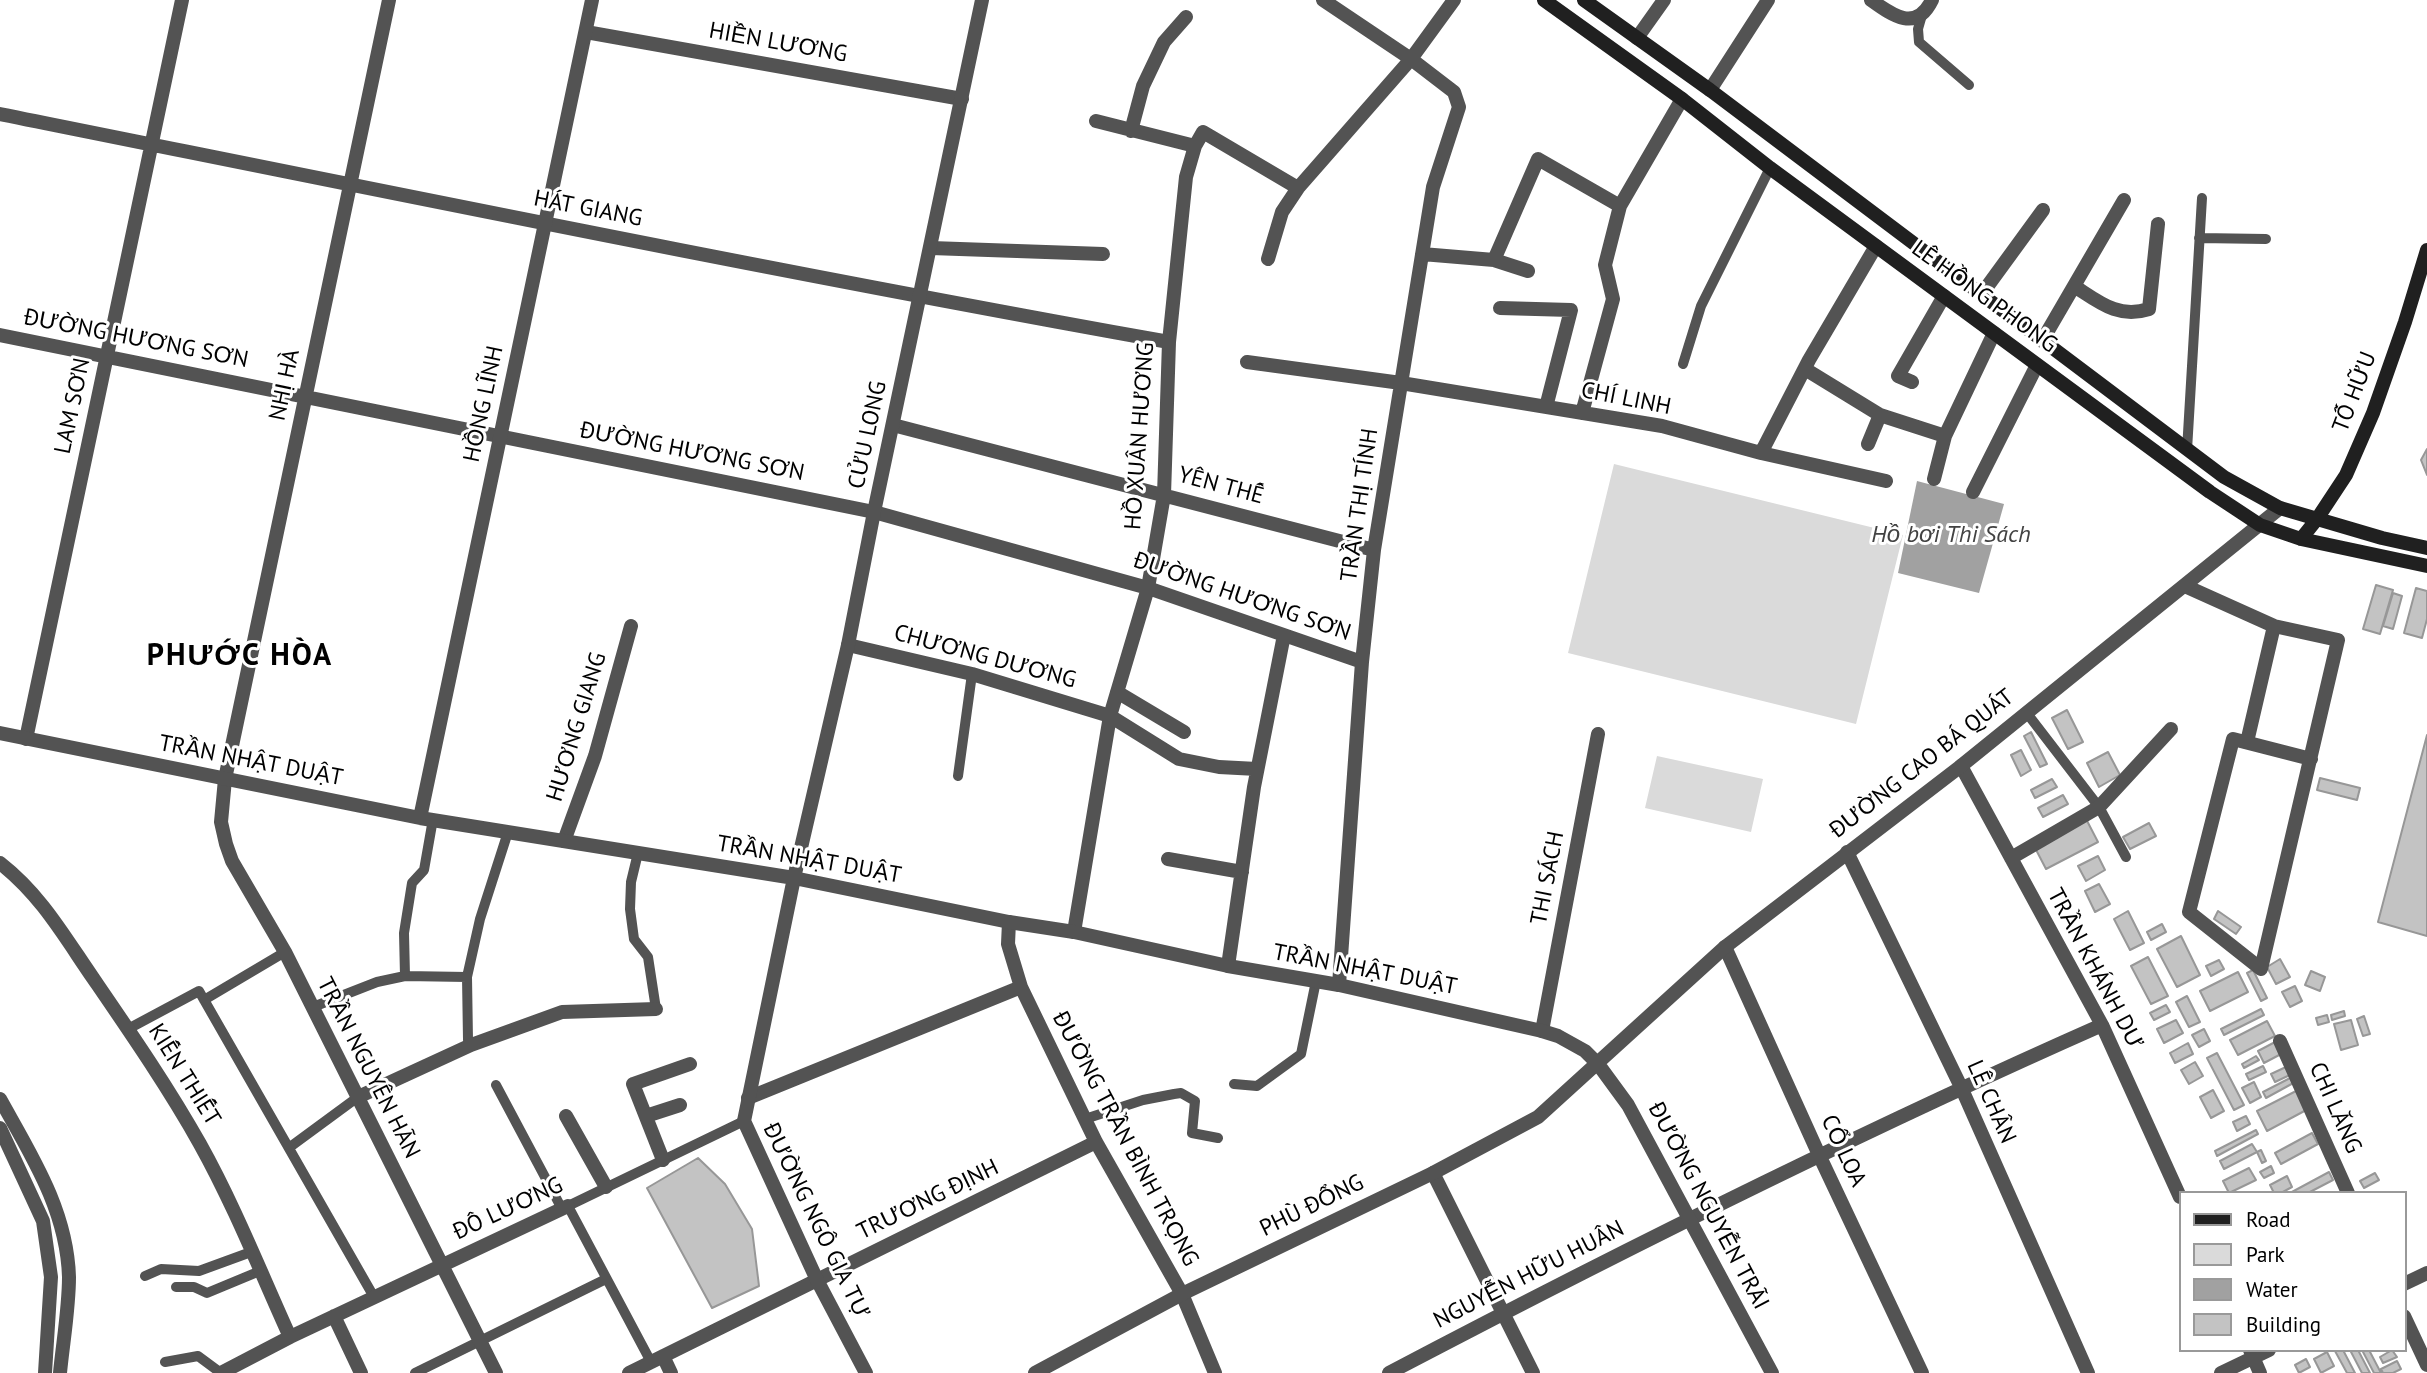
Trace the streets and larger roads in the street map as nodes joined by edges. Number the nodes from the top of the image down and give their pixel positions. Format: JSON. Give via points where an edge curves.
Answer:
{"nodes":[{"id":1,"x":182,"y":0,"type":"edge"},
{"id":2,"x":389,"y":0,"type":"edge"},
{"id":3,"x":592,"y":0,"type":"edge"},
{"id":4,"x":982,"y":0,"type":"edge"},
{"id":5,"x":1323,"y":0,"type":"edge"},
{"id":6,"x":1454,"y":0,"type":"edge"},
{"id":7,"x":1544,"y":0,"type":"edge"},
{"id":8,"x":1584,"y":0,"type":"edge"},
{"id":9,"x":1664,"y":0,"type":"edge"},
{"id":10,"x":1768,"y":0,"type":"edge"},
{"id":11,"x":1871,"y":0,"type":"edge"},
{"id":12,"x":1932,"y":0,"type":"edge"},
{"id":13,"x":1186,"y":17,"type":"dead end"},
{"id":14,"x":586,"y":32,"type":"junction"},
{"id":15,"x":1637,"y":38,"type":"junction"},
{"id":16,"x":1411,"y":60,"type":"junction"},
{"id":17,"x":1710,"y":90,"type":"junction"},
{"id":18,"x":962,"y":99,"type":"junction"},
{"id":19,"x":1682,"y":99,"type":"junction"},
{"id":20,"x":0,"y":114,"type":"edge"},
{"id":21,"x":1096,"y":121,"type":"dead end"},
{"id":22,"x":1132,"y":131,"type":"junction"},
{"id":23,"x":152,"y":144,"type":"junction"},
{"id":24,"x":1195,"y":146,"type":"junction"},
{"id":25,"x":350,"y":185,"type":"junction"},
{"id":26,"x":1298,"y":188,"type":"junction"},
{"id":27,"x":2124,"y":200,"type":"dead end"},
{"id":28,"x":1620,"y":206,"type":"junction"},
{"id":29,"x":2043,"y":210,"type":"dead end"},
{"id":30,"x":545,"y":224,"type":"junction"},
{"id":31,"x":2158,"y":224,"type":"dead end"},
{"id":32,"x":1876,"y":246,"type":"junction"},
{"id":33,"x":931,"y":248,"type":"junction"},
{"id":34,"x":2427,"y":250,"type":"edge"},
{"id":35,"x":1103,"y":254,"type":"dead end"},
{"id":36,"x":1422,"y":254,"type":"junction"},
{"id":37,"x":1268,"y":259,"type":"dead end"},
{"id":38,"x":1494,"y":260,"type":"junction"},
{"id":39,"x":1528,"y":271,"type":"dead end"},
{"id":40,"x":2074,"y":286,"type":"junction"},
{"id":41,"x":1981,"y":295,"type":"junction"},
{"id":42,"x":1944,"y":296,"type":"junction"},
{"id":43,"x":920,"y":298,"type":"junction"},
{"id":44,"x":1500,"y":308,"type":"dead end"},
{"id":45,"x":1994,"y":333,"type":"junction"},
{"id":46,"x":0,"y":335,"type":"edge"},
{"id":47,"x":2042,"y":341,"type":"junction"},
{"id":48,"x":1169,"y":342,"type":"junction"},
{"id":49,"x":107,"y":356,"type":"junction"},
{"id":50,"x":1247,"y":362,"type":"dead end"},
{"id":51,"x":2037,"y":365,"type":"junction"},
{"id":52,"x":1805,"y":369,"type":"junction"},
{"id":53,"x":1912,"y":382,"type":"dead end"},
{"id":54,"x":1401,"y":383,"type":"junction"},
{"id":55,"x":306,"y":397,"type":"junction"},
{"id":56,"x":1546,"y":407,"type":"junction"},
{"id":57,"x":1582,"y":413,"type":"junction"},
{"id":58,"x":1880,"y":415,"type":"junction"},
{"id":59,"x":893,"y":425,"type":"junction"},
{"id":60,"x":500,"y":436,"type":"junction"},
{"id":61,"x":1945,"y":436,"type":"junction"},
{"id":62,"x":1868,"y":444,"type":"dead end"},
{"id":63,"x":1761,"y":453,"type":"junction"},
{"id":64,"x":1934,"y":479,"type":"dead end"},
{"id":65,"x":1886,"y":481,"type":"dead end"},
{"id":66,"x":1973,"y":492,"type":"dead end"},
{"id":67,"x":1164,"y":495,"type":"junction"},
{"id":68,"x":2280,"y":508,"type":"junction"},
{"id":69,"x":874,"y":512,"type":"junction"},
{"id":70,"x":2317,"y":519,"type":"junction"},
{"id":71,"x":2260,"y":525,"type":"junction"},
{"id":72,"x":2301,"y":539,"type":"junction"},
{"id":73,"x":2427,"y":548,"type":"edge"},
{"id":74,"x":1374,"y":550,"type":"junction"},
{"id":75,"x":2427,"y":566,"type":"edge"},
{"id":76,"x":2185,"y":586,"type":"junction"},
{"id":77,"x":1148,"y":587,"type":"junction"},
{"id":78,"x":631,"y":626,"type":"dead end"},
{"id":79,"x":2274,"y":626,"type":"junction"},
{"id":80,"x":1284,"y":635,"type":"junction"},
{"id":81,"x":848,"y":645,"type":"junction"},
{"id":82,"x":1362,"y":662,"type":"junction"},
{"id":83,"x":1116,"y":692,"type":"junction"},
{"id":84,"x":1110,"y":716,"type":"junction"},
{"id":85,"x":2171,"y":729,"type":"dead end"},
{"id":86,"x":1184,"y":732,"type":"dead end"},
{"id":87,"x":0,"y":733,"type":"edge"},
{"id":88,"x":1598,"y":733,"type":"dead end"},
{"id":89,"x":26,"y":739,"type":"junction"},
{"id":90,"x":2248,"y":742,"type":"junction"},
{"id":91,"x":2311,"y":759,"type":"junction"},
{"id":92,"x":1961,"y":766,"type":"junction"},
{"id":93,"x":1257,"y":769,"type":"junction"},
{"id":94,"x":225,"y":779,"type":"junction"},
{"id":95,"x":427,"y":819,"type":"junction"},
{"id":96,"x":564,"y":841,"type":"junction"},
{"id":97,"x":1847,"y":852,"type":"junction"},
{"id":98,"x":2011,"y":858,"type":"junction"},
{"id":99,"x":1168,"y":859,"type":"dead end"},
{"id":100,"x":0,"y":863,"type":"edge"},
{"id":101,"x":1242,"y":872,"type":"junction"},
{"id":102,"x":794,"y":878,"type":"junction"},
{"id":103,"x":1009,"y":922,"type":"junction"},
{"id":104,"x":1074,"y":932,"type":"junction"},
{"id":105,"x":1725,"y":947,"type":"junction"},
{"id":106,"x":1228,"y":966,"type":"junction"},
{"id":107,"x":1339,"y":985,"type":"junction"},
{"id":108,"x":1021,"y":987,"type":"junction"},
{"id":109,"x":656,"y":1009,"type":"road end"},
{"id":110,"x":2102,"y":1025,"type":"junction"},
{"id":111,"x":1542,"y":1031,"type":"junction"},
{"id":112,"x":2280,"y":1041,"type":"dead end"},
{"id":113,"x":690,"y":1064,"type":"dead end"},
{"id":114,"x":1598,"y":1064,"type":"junction"},
{"id":115,"x":1961,"y":1087,"type":"junction"},
{"id":116,"x":358,"y":1097,"type":"junction"},
{"id":117,"x":748,"y":1098,"type":"junction"},
{"id":118,"x":0,"y":1099,"type":"edge"},
{"id":119,"x":680,"y":1105,"type":"dead end"},
{"id":120,"x":566,"y":1116,"type":"dead end"},
{"id":121,"x":646,"y":1116,"type":"junction"},
{"id":122,"x":2,"y":1134,"type":"edge"},
{"id":123,"x":1096,"y":1142,"type":"junction"},
{"id":124,"x":1820,"y":1157,"type":"junction"},
{"id":125,"x":663,"y":1160,"type":"road end"},
{"id":126,"x":1433,"y":1173,"type":"junction"},
{"id":127,"x":606,"y":1187,"type":"road end"},
{"id":128,"x":2347,"y":1191,"type":"edge"},
{"id":129,"x":2178,"y":1193,"type":"edge"},
{"id":130,"x":565,"y":1207,"type":"road end"},
{"id":131,"x":1690,"y":1218,"type":"junction"},
{"id":132,"x":442,"y":1265,"type":"junction"},
{"id":133,"x":2427,"y":1273,"type":"edge"},
{"id":134,"x":817,"y":1280,"type":"junction"},
{"id":135,"x":2406,"y":1283,"type":"edge"},
{"id":136,"x":1182,"y":1294,"type":"junction"},
{"id":137,"x":1503,"y":1313,"type":"junction"},
{"id":138,"x":334,"y":1316,"type":"junction"},
{"id":139,"x":2406,"y":1320,"type":"edge"},
{"id":140,"x":290,"y":1337,"type":"junction"},
{"id":141,"x":2251,"y":1354,"type":"edge"},
{"id":142,"x":657,"y":1359,"type":"junction"},
{"id":143,"x":2427,"y":1365,"type":"edge"},
{"id":144,"x":45,"y":1373,"type":"edge"},
{"id":145,"x":60,"y":1373,"type":"edge"},
{"id":146,"x":221,"y":1373,"type":"edge"},
{"id":147,"x":361,"y":1373,"type":"edge"},
{"id":148,"x":496,"y":1373,"type":"edge"},
{"id":149,"x":629,"y":1373,"type":"edge"},
{"id":150,"x":671,"y":1373,"type":"edge"},
{"id":151,"x":866,"y":1373,"type":"edge"},
{"id":152,"x":1035,"y":1373,"type":"edge"},
{"id":153,"x":1215,"y":1373,"type":"edge"},
{"id":154,"x":1389,"y":1373,"type":"edge"},
{"id":155,"x":1533,"y":1373,"type":"edge"},
{"id":156,"x":1772,"y":1373,"type":"edge"},
{"id":157,"x":1922,"y":1373,"type":"edge"},
{"id":158,"x":2088,"y":1373,"type":"edge"},
{"id":159,"x":2221,"y":1373,"type":"edge"},
{"id":160,"x":2260,"y":1373,"type":"edge"}],
"edges":[{"from":1,"to":23,"type":"street","name":"LAM SƠN"},
{"from":2,"to":25,"type":"street","name":"NHỊ HÀ"},
{"from":3,"to":14,"type":"street","name":"HỒNG LĨNH"},
{"from":4,"to":18,"type":"street","name":"CỬU LONG"},
{"from":5,"to":16,"type":"street","name":"TRẦN THỊ TÍNH"},
{"from":6,"to":16,"type":"street"},
{"from":7,"to":19,"type":"main road","name":"LÊ HỒNG PHONG"},
{"from":8,"to":15,"type":"main road","name":"LÊ HỒNG PHONG"},
{"from":9,"to":15,"type":"street"},
{"from":10,"to":17,"type":"street"},
{"from":11,"to":12,"type":"street","via":[[1906,19],[1922,15]]},
{"from":13,"to":22,"type":"street","via":[[1164,42],[1148,75]]},
{"from":14,"to":18,"type":"street","name":"HIỀN LƯƠNG"},
{"from":14,"to":30,"type":"street","name":"HỒNG LĨNH"},
{"from":15,"to":17,"type":"main road","name":"LÊ HỒNG PHONG"},
{"from":16,"to":26,"type":"street"},
{"from":16,"to":36,"type":"street","name":"TRẦN THỊ TÍNH","via":[[1454,92],[1459,107],[1437,170]]},
{"from":17,"to":41,"type":"main road","name":"LÊ HỒNG PHONG"},
{"from":18,"to":33,"type":"street","name":"CỬU LONG"},
{"from":19,"to":28,"type":"street"},
{"from":19,"to":32,"type":"main road","name":"LÊ HỒNG PHONG"},
{"from":20,"to":23,"type":"street","name":"HÁT GIANG"},
{"from":21,"to":22,"type":"street"},
{"from":22,"to":24,"type":"street"},
{"from":23,"to":25,"type":"street","name":"HÁT GIANG"},
{"from":23,"to":49,"type":"street","name":"LAM SƠN"},
{"from":24,"to":26,"type":"street","via":[[1203,132]]},
{"from":24,"to":48,"type":"street","name":"HỒ XUÂN HƯƠNG","via":[[1186,177]]},
{"from":25,"to":30,"type":"street","name":"HÁT GIANG"},
{"from":25,"to":55,"type":"street","name":"NHỊ HÀ"},
{"from":26,"to":37,"type":"street","via":[[1282,212]]},
{"from":27,"to":40,"type":"street"},
{"from":28,"to":38,"type":"street","via":[[1538,159]]},
{"from":28,"to":57,"type":"street","via":[[1605,265],[1613,299]]},
{"from":29,"to":41,"type":"street"},
{"from":30,"to":43,"type":"street","name":"HÁT GIANG"},
{"from":30,"to":60,"type":"street","name":"HỒNG LĨNH"},
{"from":31,"to":40,"type":"street","via":[[2149,309],[2137,313],[2113,310]]},
{"from":32,"to":42,"type":"main road","name":"LÊ HỒNG PHONG"},
{"from":32,"to":52,"type":"street"},
{"from":33,"to":35,"type":"street"},
{"from":33,"to":43,"type":"street","name":"CỬU LONG"},
{"from":34,"to":70,"type":"main road","name":"TỐ HỮU","via":[[2373,412],[2346,475]]},
{"from":36,"to":38,"type":"street"},
{"from":36,"to":54,"type":"street","name":"TRẦN THỊ TÍNH"},
{"from":38,"to":39,"type":"street"},
{"from":40,"to":47,"type":"street"},
{"from":41,"to":47,"type":"main road","name":"LÊ HỒNG PHONG"},
{"from":42,"to":45,"type":"main road","name":"LÊ HỒNG PHONG"},
{"from":42,"to":53,"type":"street","via":[[1898,376]]},
{"from":43,"to":48,"type":"street","name":"HÁT GIANG"},
{"from":43,"to":59,"type":"street","name":"CỬU LONG"},
{"from":44,"to":56,"type":"street","via":[[1571,310]]},
{"from":45,"to":51,"type":"main road","name":"LÊ HỒNG PHONG"},
{"from":45,"to":61,"type":"street"},
{"from":46,"to":49,"type":"street","name":"ĐƯỜNG HƯƠNG SƠN"},
{"from":47,"to":68,"type":"main road","name":"LÊ HỒNG PHONG","via":[[2224,477]]},
{"from":48,"to":67,"type":"street","name":"HỒ XUÂN HƯƠNG"},
{"from":49,"to":55,"type":"street","name":"ĐƯỜNG HƯƠNG SƠN"},
{"from":49,"to":89,"type":"street","name":"LAM SƠN"},
{"from":50,"to":54,"type":"street","name":"CHÍ LINH"},
{"from":51,"to":66,"type":"street"},
{"from":51,"to":71,"type":"main road","name":"LÊ HỒNG PHONG"},
{"from":52,"to":58,"type":"street"},
{"from":52,"to":63,"type":"street"},
{"from":54,"to":56,"type":"street","name":"CHÍ LINH"},
{"from":54,"to":74,"type":"street","name":"TRẦN THỊ TÍNH"},
{"from":55,"to":60,"type":"street","name":"ĐƯỜNG HƯƠNG SƠN"},
{"from":55,"to":94,"type":"street","name":"NHỊ HÀ"},
{"from":56,"to":57,"type":"street","name":"CHÍ LINH"},
{"from":57,"to":63,"type":"street","name":"CHÍ LINH","via":[[1662,426]]},
{"from":58,"to":61,"type":"street"},
{"from":58,"to":62,"type":"street"},
{"from":59,"to":67,"type":"street","name":"YÊN THẾ"},
{"from":59,"to":69,"type":"street","name":"CỬU LONG"},
{"from":60,"to":69,"type":"street","name":"ĐƯỜNG HƯƠNG SƠN"},
{"from":60,"to":95,"type":"street","name":"HỒNG LĨNH"},
{"from":61,"to":64,"type":"street"},
{"from":63,"to":65,"type":"street","name":"CHÍ LINH"},
{"from":67,"to":74,"type":"street","name":"YÊN THẾ"},
{"from":67,"to":77,"type":"street","name":"HỒ XUÂN HƯƠNG"},
{"from":68,"to":70,"type":"main road","name":"LÊ HỒNG PHONG"},
{"from":68,"to":71,"type":"street","name":"ĐƯỜNG CAO BÁ QUÁT"},
{"from":69,"to":77,"type":"street","name":"ĐƯỜNG HƯƠNG SƠN"},
{"from":69,"to":81,"type":"street","name":"CỬU LONG"},
{"from":70,"to":72,"type":"main road","name":"TỐ HỮU"},
{"from":70,"to":73,"type":"main road","name":"LÊ HỒNG PHONG"},
{"from":71,"to":72,"type":"main road","name":"LÊ HỒNG PHONG"},
{"from":71,"to":76,"type":"street","name":"ĐƯỜNG CAO BÁ QUÁT"},
{"from":72,"to":75,"type":"main road","name":"LÊ HỒNG PHONG"},
{"from":74,"to":82,"type":"street","name":"TRẦN THỊ TÍNH"},
{"from":76,"to":79,"type":"street"},
{"from":76,"to":92,"type":"street","name":"ĐƯỜNG CAO BÁ QUÁT"},
{"from":77,"to":80,"type":"street","name":"ĐƯỜNG HƯƠNG SƠN"},
{"from":77,"to":83,"type":"street","name":"HỒ XUÂN HƯƠNG"},
{"from":78,"to":96,"type":"street","name":"HƯƠNG GIANG","via":[[595,756]]},
{"from":79,"to":90,"type":"street"},
{"from":79,"to":91,"type":"street","via":[[2338,640]]},
{"from":80,"to":82,"type":"street","name":"ĐƯỜNG HƯƠNG SƠN"},
{"from":80,"to":93,"type":"street"},
{"from":81,"to":84,"type":"street","name":"CHƯƠNG DƯƠNG","via":[[972,674]]},
{"from":81,"to":102,"type":"street","name":"CỬU LONG"},
{"from":82,"to":107,"type":"street","name":"TRẦN THỊ TÍNH"},
{"from":83,"to":84,"type":"street","name":"HỒ XUÂN HƯƠNG"},
{"from":83,"to":86,"type":"street"},
{"from":84,"to":93,"type":"street","name":"CHƯƠNG DƯƠNG","via":[[1179,759]]},
{"from":84,"to":104,"type":"street","name":"HỒ XUÂN HƯƠNG"},
{"from":85,"to":98,"type":"street","via":[[2099,807]]},
{"from":87,"to":89,"type":"street","name":"TRẦN NHẬT DUẬT"},
{"from":88,"to":111,"type":"street","name":"THI SÁCH"},
{"from":89,"to":94,"type":"street","name":"TRẦN NHẬT DUẬT"},
{"from":90,"to":91,"type":"street"},
{"from":90,"to":91,"type":"street","via":[[2233,739],[2189,912],[2260,969]]},
{"from":92,"to":97,"type":"street","name":"ĐƯỜNG CAO BÁ QUÁT"},
{"from":92,"to":98,"type":"street","name":"TRẦN KHÁNH DƯ"},
{"from":93,"to":101,"type":"street"},
{"from":94,"to":95,"type":"street","name":"TRẦN NHẬT DUẬT"},
{"from":94,"to":116,"type":"street","name":"TRẦN NGUYÊN HÃN","via":[[221,822],[232,861],[285,952]]},
{"from":95,"to":96,"type":"street","name":"TRẦN NHẬT DUẬT"},
{"from":96,"to":102,"type":"street","name":"TRẦN NHẬT DUẬT"},
{"from":97,"to":105,"type":"street","name":"ĐƯỜNG CAO BÁ QUÁT"},
{"from":97,"to":115,"type":"street","name":"LÊ CHÂN"},
{"from":98,"to":110,"type":"street","name":"TRẦN KHÁNH DƯ"},
{"from":99,"to":101,"type":"street"},
{"from":100,"to":140,"type":"street","name":"KIẾN THIẾT","via":[[41,902],[201,1146]]},
{"from":101,"to":106,"type":"street"},
{"from":102,"to":103,"type":"street","name":"TRẦN NHẬT DUẬT"},
{"from":102,"to":117,"type":"street","name":"ĐƯỜNG NGÔ GIA TỰ"},
{"from":103,"to":104,"type":"street","name":"TRẦN NHẬT DUẬT"},
{"from":103,"to":108,"type":"street","name":"ĐƯỜNG TRẦN BÌNH TRỌNG","via":[[1008,944]]},
{"from":104,"to":106,"type":"street","name":"TRẦN NHẬT DUẬT"},
{"from":105,"to":114,"type":"street","name":"ĐƯỜNG CAO BÁ QUÁT"},
{"from":105,"to":124,"type":"street","name":"CỔ LOA"},
{"from":106,"to":107,"type":"street","name":"TRẦN NHẬT DUẬT"},
{"from":107,"to":111,"type":"street","name":"TRẦN NHẬT DUẬT"},
{"from":108,"to":117,"type":"street"},
{"from":108,"to":123,"type":"street","name":"ĐƯỜNG TRẦN BÌNH TRỌNG"},
{"from":109,"to":116,"type":"street","via":[[562,1012],[471,1045]]},
{"from":110,"to":115,"type":"street","name":"NGUYỄN HỮU HUÂN"},
{"from":110,"to":129,"type":"street","name":"TRẦN KHÁNH DƯ"},
{"from":111,"to":114,"type":"street","name":"TRẦN NHẬT DUẬT","via":[[1572,1043]]},
{"from":112,"to":128,"type":"street","name":"CHI LĂNG"},
{"from":113,"to":121,"type":"street","via":[[633,1084]]},
{"from":114,"to":126,"type":"street","name":"PHÙ ĐỔNG","via":[[1538,1117]]},
{"from":114,"to":131,"type":"street","name":"ĐƯỜNG NGUYỄN TRÃI","via":[[1628,1105]]},
{"from":115,"to":124,"type":"street","name":"NGUYỄN HỮU HUÂN"},
{"from":115,"to":158,"type":"street","name":"LÊ CHÂN"},
{"from":116,"to":132,"type":"street","name":"TRẦN NGUYÊN HÃN"},
{"from":117,"to":134,"type":"street","name":"ĐƯỜNG NGÔ GIA TỰ","via":[[744,1121]]},
{"from":118,"to":145,"type":"street","via":[[46,1182],[60,1222],[69,1276]]},
{"from":119,"to":121,"type":"street"},
{"from":120,"to":127,"type":"street"},
{"from":121,"to":125,"type":"street"},
{"from":122,"to":144,"type":"street","via":[[43,1221],[51,1277]]},
{"from":123,"to":134,"type":"street","name":"TRƯƠNG ĐỊNH"},
{"from":123,"to":136,"type":"street","name":"ĐƯỜNG TRẦN BÌNH TRỌNG"},
{"from":124,"to":131,"type":"street","name":"NGUYỄN HỮU HUÂN"},
{"from":124,"to":157,"type":"street","name":"CỔ LOA"},
{"from":126,"to":136,"type":"street","name":"PHÙ ĐỔNG"},
{"from":126,"to":137,"type":"street"},
{"from":130,"to":132,"type":"street","name":"ĐÔ LƯƠNG"},
{"from":131,"to":137,"type":"street","name":"NGUYỄN HỮU HUÂN"},
{"from":131,"to":156,"type":"street","name":"ĐƯỜNG NGUYỄN TRÃI"},
{"from":132,"to":138,"type":"street","name":"ĐÔ LƯƠNG"},
{"from":132,"to":148,"type":"street","name":"TRẦN NGUYÊN HÃN"},
{"from":133,"to":135,"type":"street"},
{"from":134,"to":142,"type":"street","name":"TRƯƠNG ĐỊNH"},
{"from":134,"to":151,"type":"street","name":"ĐƯỜNG NGÔ GIA TỰ"},
{"from":136,"to":152,"type":"street","name":"PHÙ ĐỔNG"},
{"from":136,"to":153,"type":"street","name":"ĐƯỜNG TRẦN BÌNH TRỌNG"},
{"from":137,"to":154,"type":"street","name":"NGUYỄN HỮU HUÂN"},
{"from":137,"to":155,"type":"street"},
{"from":138,"to":140,"type":"street","name":"ĐÔ LƯƠNG"},
{"from":138,"to":147,"type":"street"},
{"from":139,"to":143,"type":"street"},
{"from":140,"to":146,"type":"street","name":"ĐÔ LƯƠNG"},
{"from":141,"to":159,"type":"street"},
{"from":141,"to":160,"type":"street"},
{"from":142,"to":149,"type":"street","name":"TRƯƠNG ĐỊNH"},
{"from":142,"to":150,"type":"street"}]}
